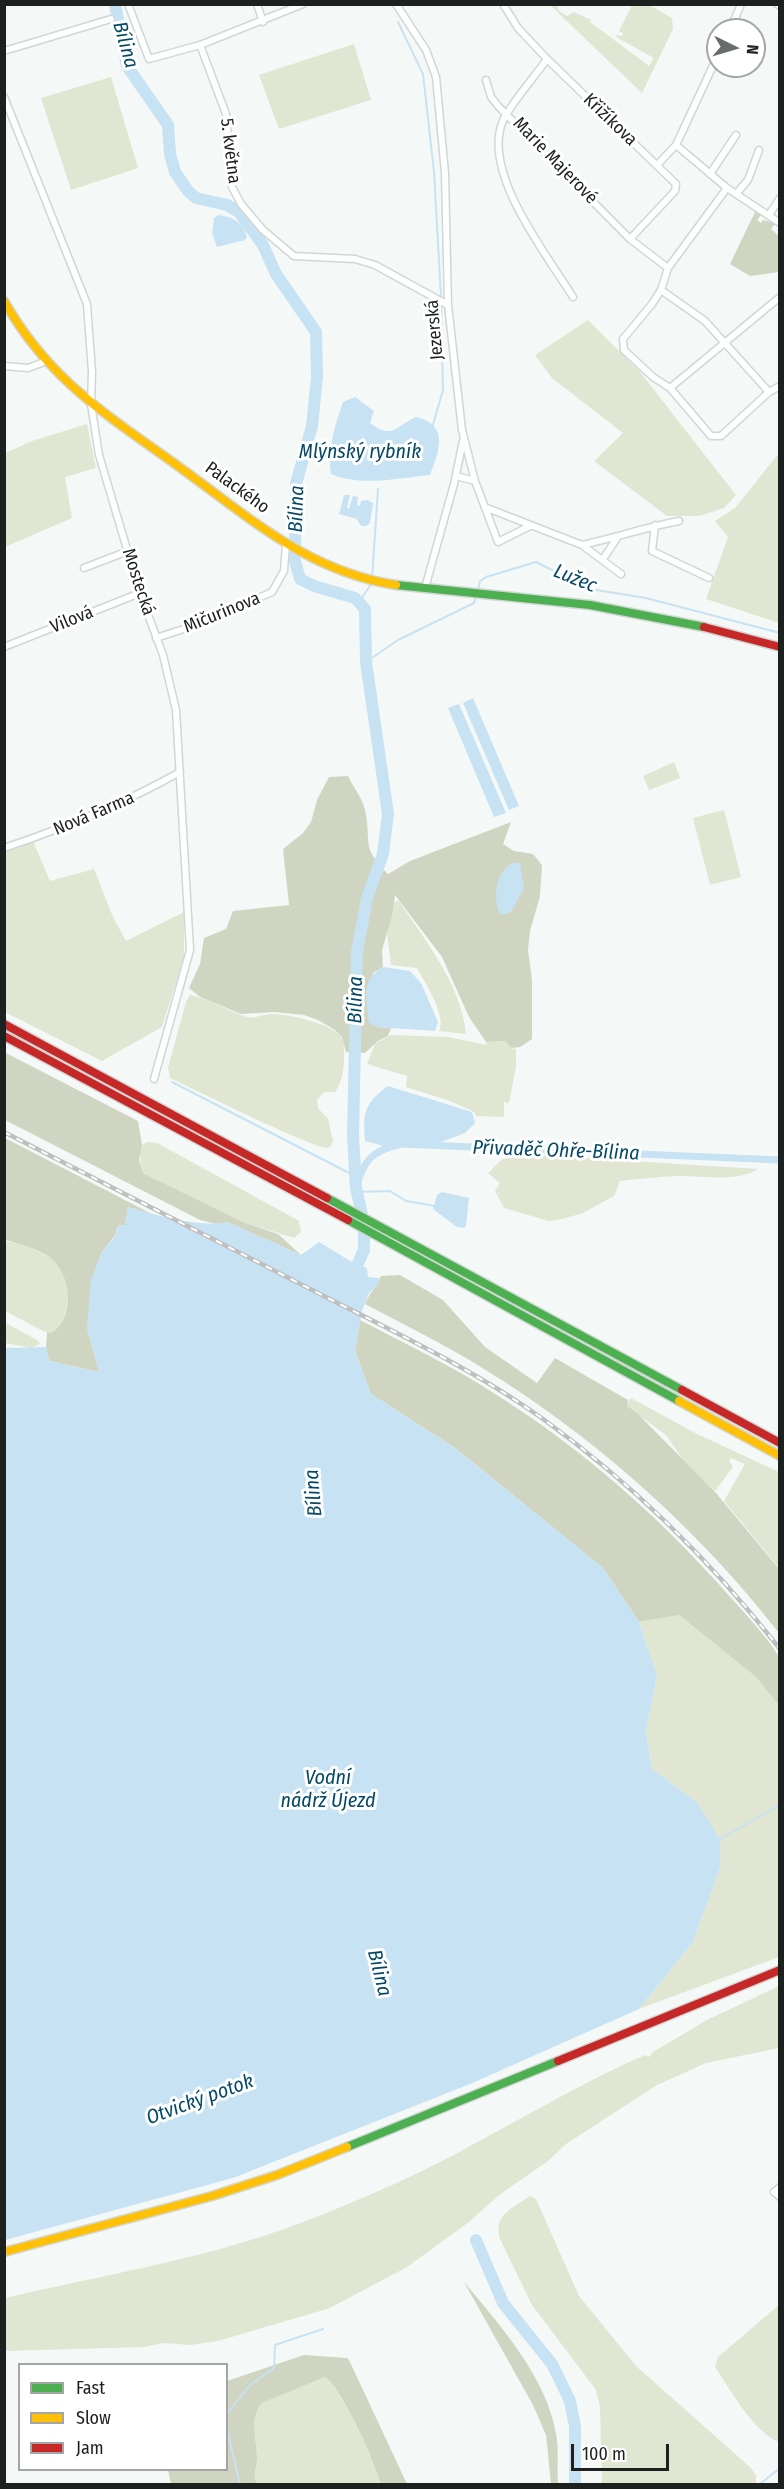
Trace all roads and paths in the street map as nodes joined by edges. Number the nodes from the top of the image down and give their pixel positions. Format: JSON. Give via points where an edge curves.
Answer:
{"nodes":[{"id":1,"x":128,"y":4,"type":"edge"},
{"id":2,"x":257,"y":4,"type":"edge"},
{"id":3,"x":303,"y":4,"type":"edge"},
{"id":4,"x":396,"y":4,"type":"edge"},
{"id":5,"x":503,"y":4,"type":"edge"},
{"id":6,"x":741,"y":4,"type":"edge"},
{"id":7,"x":735,"y":18,"type":"edge"},
{"id":8,"x":111,"y":19,"type":"dead end"},
{"id":9,"x":263,"y":22,"type":"junction"},
{"id":10,"x":200,"y":45,"type":"junction"},
{"id":11,"x":4,"y":51,"type":"edge"},
{"id":12,"x":548,"y":59,"type":"junction"},
{"id":13,"x":707,"y":78,"type":"edge"},
{"id":14,"x":486,"y":80,"type":"dead end"},
{"id":15,"x":4,"y":97,"type":"edge"},
{"id":16,"x":508,"y":113,"type":"junction"},
{"id":17,"x":735,"y":135,"type":"dead end"},
{"id":18,"x":676,"y":145,"type":"junction"},
{"id":19,"x":759,"y":150,"type":"dead end"},
{"id":20,"x":657,"y":165,"type":"junction"},
{"id":21,"x":710,"y":174,"type":"junction"},
{"id":22,"x":727,"y":188,"type":"junction"},
{"id":23,"x":736,"y":194,"type":"junction"},
{"id":24,"x":780,"y":198,"type":"edge"},
{"id":25,"x":769,"y":215,"type":"junction"},
{"id":26,"x":780,"y":223,"type":"edge"},
{"id":27,"x":630,"y":239,"type":"junction"},
{"id":28,"x":668,"y":268,"type":"junction"},
{"id":29,"x":661,"y":290,"type":"junction"},
{"id":30,"x":573,"y":297,"type":"dead end"},
{"id":31,"x":780,"y":297,"type":"edge"},
{"id":32,"x":4,"y":301,"type":"edge"},
{"id":33,"x":448,"y":305,"type":"junction"},
{"id":34,"x":725,"y":343,"type":"junction"},
{"id":35,"x":44,"y":362,"type":"junction"},
{"id":36,"x":4,"y":366,"type":"edge"},
{"id":37,"x":780,"y":386,"type":"edge"},
{"id":38,"x":670,"y":388,"type":"junction"},
{"id":39,"x":769,"y":392,"type":"junction"},
{"id":40,"x":91,"y":404,"type":"junction"},
{"id":41,"x":464,"y":438,"type":"junction"},
{"id":42,"x":456,"y":476,"type":"junction"},
{"id":43,"x":475,"y":481,"type":"junction"},
{"id":44,"x":487,"y":508,"type":"junction"},
{"id":45,"x":679,"y":522,"type":"dead end"},
{"id":46,"x":655,"y":525,"type":"junction"},
{"id":47,"x":530,"y":526,"type":"junction"},
{"id":48,"x":617,"y":538,"type":"junction"},
{"id":49,"x":286,"y":543,"type":"junction"},
{"id":50,"x":582,"y":545,"type":"junction"},
{"id":51,"x":128,"y":551,"type":"junction"},
{"id":52,"x":603,"y":559,"type":"junction"},
{"id":53,"x":84,"y":568,"type":"dead end"},
{"id":54,"x":621,"y":574,"type":"dead end"},
{"id":55,"x":709,"y":578,"type":"dead end"},
{"id":56,"x":425,"y":588,"type":"junction"},
{"id":57,"x":140,"y":594,"type":"junction"},
{"id":58,"x":156,"y":638,"type":"junction"},
{"id":59,"x":4,"y":647,"type":"edge"},
{"id":60,"x":780,"y":647,"type":"edge"},
{"id":61,"x":180,"y":772,"type":"junction"},
{"id":62,"x":4,"y":848,"type":"edge"},
{"id":63,"x":4,"y":1024,"type":"edge"},
{"id":64,"x":4,"y":1036,"type":"edge"},
{"id":65,"x":154,"y":1079,"type":"dead end"},
{"id":66,"x":780,"y":1443,"type":"edge"},
{"id":67,"x":780,"y":1456,"type":"edge"},
{"id":68,"x":780,"y":1970,"type":"edge"},
{"id":69,"x":780,"y":2187,"type":"edge"},
{"id":70,"x":780,"y":2198,"type":"edge"},
{"id":71,"x":4,"y":2252,"type":"edge"}],
"edges":[{"from":1,"to":10,"type":"street","via":[[149,59]]},
{"from":2,"to":9,"type":"street"},
{"from":3,"to":9,"type":"street"},
{"from":4,"to":33,"type":"street","name":"Jezerská","via":[[426,50],[436,77],[445,173]]},
{"from":5,"to":12,"type":"street","name":"Křižíkova","via":[[518,28]]},
{"from":6,"to":7,"type":"street"},
{"from":8,"to":11,"type":"street"},
{"from":9,"to":10,"type":"street"},
{"from":10,"to":33,"type":"street","name":"5. května","via":[[226,114],[232,187],[263,230],[294,255],[355,259],[375,265]]},
{"from":12,"to":16,"type":"street"},
{"from":12,"to":20,"type":"street","name":"Křižíkova"},
{"from":13,"to":18,"type":"street"},
{"from":14,"to":16,"type":"street","name":"Marie Majerové","via":[[491,97]]},
{"from":15,"to":40,"type":"street","name":"Mostecká","via":[[87,304]]},
{"from":16,"to":27,"type":"street","name":"Marie Majerové"},
{"from":16,"to":30,"type":"street","via":[[499,135],[505,181],[519,211]]},
{"from":17,"to":21,"type":"street"},
{"from":18,"to":20,"type":"street"},
{"from":18,"to":21,"type":"street"},
{"from":19,"to":23,"type":"street","via":[[748,180]]},
{"from":20,"to":27,"type":"street","name":"Křižíkova","via":[[677,187]]},
{"from":21,"to":22,"type":"street"},
{"from":22,"to":23,"type":"street"},
{"from":22,"to":28,"type":"street"},
{"from":23,"to":25,"type":"street"},
{"from":24,"to":25,"type":"street"},
{"from":25,"to":26,"type":"street"},
{"from":27,"to":28,"type":"street","name":"Marie Majerové"},
{"from":28,"to":29,"type":"street"},
{"from":29,"to":34,"type":"street","via":[[705,321]]},
{"from":29,"to":38,"type":"street","via":[[623,339],[623,348],[653,378]]},
{"from":31,"to":34,"type":"street"},
{"from":32,"to":35,"type":"main road","name":"Palackého","via":[[27,342]]},
{"from":33,"to":41,"type":"street","name":"Jezerská"},
{"from":34,"to":38,"type":"street"},
{"from":34,"to":39,"type":"street"},
{"from":35,"to":36,"type":"street","via":[[28,368]]},
{"from":35,"to":40,"type":"main road","name":"Palackého"},
{"from":37,"to":39,"type":"street"},
{"from":38,"to":39,"type":"street","via":[[716,437]]},
{"from":40,"to":49,"type":"main road","name":"Palackého"},
{"from":40,"to":51,"type":"street","name":"Mostecká","via":[[99,455]]},
{"from":41,"to":42,"type":"street"},
{"from":41,"to":43,"type":"street","name":"Jezerská"},
{"from":42,"to":43,"type":"street"},
{"from":42,"to":56,"type":"street"},
{"from":43,"to":44,"type":"street","name":"Jezerská"},
{"from":44,"to":47,"type":"street"},
{"from":44,"to":47,"type":"street","name":"Jezerská","via":[[498,542]]},
{"from":45,"to":46,"type":"street"},
{"from":46,"to":48,"type":"street"},
{"from":46,"to":55,"type":"street","via":[[652,551]]},
{"from":47,"to":50,"type":"street"},
{"from":48,"to":50,"type":"street"},
{"from":48,"to":52,"type":"street"},
{"from":49,"to":56,"type":"main road","name":"Palackého","via":[[331,568],[371,581]]},
{"from":49,"to":58,"type":"street","name":"Mičurinova","via":[[284,571],[272,592],[202,623]]},
{"from":50,"to":52,"type":"street"},
{"from":51,"to":53,"type":"street"},
{"from":51,"to":57,"type":"street","name":"Mostecká"},
{"from":52,"to":54,"type":"street"},
{"from":56,"to":60,"type":"main road","name":"Palackého","via":[[564,601],[651,615]]},
{"from":57,"to":58,"type":"street","name":"Mostecká"},
{"from":57,"to":59,"type":"street","name":"Vilová"},
{"from":58,"to":61,"type":"street","name":"Mostecká","via":[[176,710]]},
{"from":61,"to":62,"type":"street","name":"Nová Farma","via":[[109,810]]},
{"from":61,"to":65,"type":"street","name":"Mostecká","via":[[190,951]]},
{"from":63,"to":66,"type":"main road"},
{"from":64,"to":67,"type":"main road"},
{"from":68,"to":71,"type":"main road","via":[[277,2175]]},
{"from":69,"to":70,"type":"street","via":[[774,2192]]}]}
